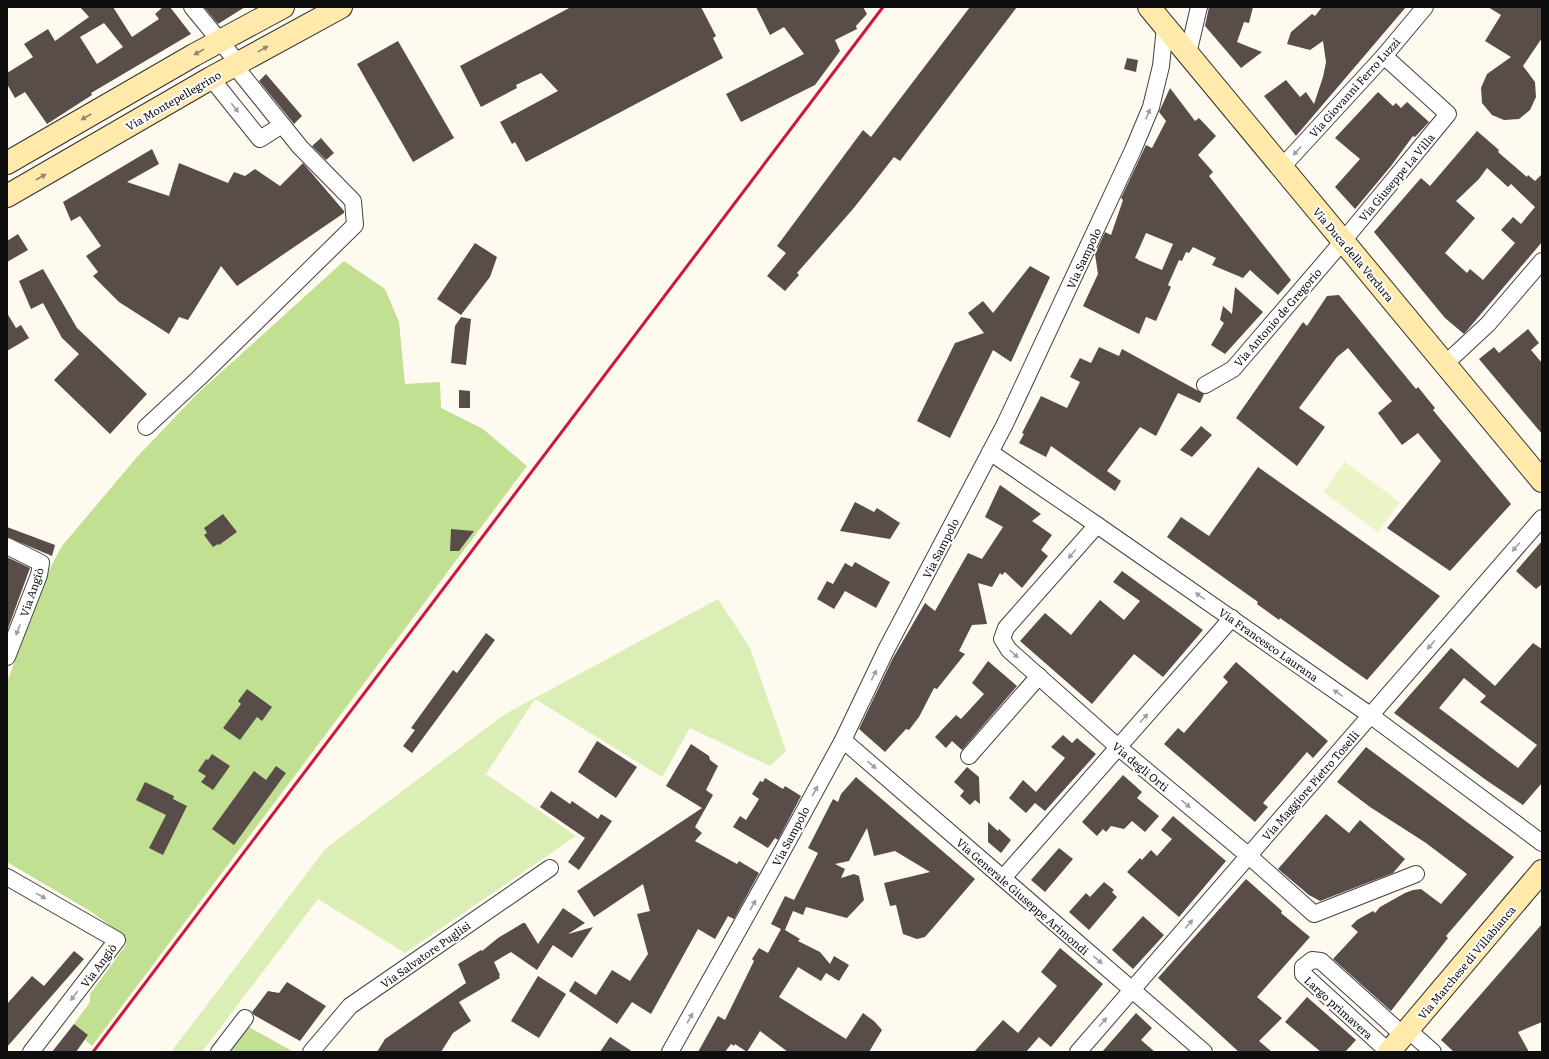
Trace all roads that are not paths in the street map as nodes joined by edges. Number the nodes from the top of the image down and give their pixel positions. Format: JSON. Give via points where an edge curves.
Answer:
{"nodes":[{"id":1,"x":192,"y":7,"type":"edge"},
{"id":2,"x":283,"y":7,"type":"edge"},
{"id":3,"x":341,"y":7,"type":"edge"},
{"id":4,"x":1149,"y":7,"type":"edge"},
{"id":5,"x":1199,"y":7,"type":"edge"},
{"id":6,"x":1425,"y":7,"type":"edge"},
{"id":7,"x":1166,"y":17,"type":"edge"},
{"id":8,"x":220,"y":41,"type":"junction"},
{"id":9,"x":1188,"y":54,"type":"junction"},
{"id":10,"x":1384,"y":56,"type":"junction"},
{"id":11,"x":236,"y":64,"type":"junction"},
{"id":12,"x":211,"y":78,"type":"junction"},
{"id":13,"x":282,"y":125,"type":"junction"},
{"id":14,"x":7,"y":163,"type":"edge"},
{"id":15,"x":1282,"y":167,"type":"junction"},
{"id":16,"x":7,"y":196,"type":"edge"},
{"id":17,"x":1343,"y":241,"type":"junction"},
{"id":18,"x":1542,"y":261,"type":"edge"},
{"id":19,"x":1445,"y":364,"type":"junction"},
{"id":20,"x":1205,"y":385,"type":"dead end"},
{"id":21,"x":146,"y":427,"type":"dead end"},
{"id":22,"x":990,"y":452,"type":"junction"},
{"id":23,"x":1542,"y":481,"type":"edge"},
{"id":24,"x":1542,"y":518,"type":"edge"},
{"id":25,"x":1097,"y":525,"type":"junction"},
{"id":26,"x":7,"y":546,"type":"edge"},
{"id":27,"x":1232,"y":618,"type":"junction"},
{"id":28,"x":7,"y":657,"type":"edge"},
{"id":29,"x":1039,"y":676,"type":"junction"},
{"id":30,"x":1370,"y":715,"type":"junction"},
{"id":31,"x":843,"y":740,"type":"junction"},
{"id":32,"x":1118,"y":747,"type":"junction"},
{"id":33,"x":969,"y":756,"type":"dead end"},
{"id":34,"x":1542,"y":843,"type":"edge"},
{"id":35,"x":1249,"y":856,"type":"junction"},
{"id":36,"x":550,"y":868,"type":"dead end"},
{"id":37,"x":1542,"y":871,"type":"edge"},
{"id":38,"x":1416,"y":874,"type":"dead end"},
{"id":39,"x":7,"y":877,"type":"edge"},
{"id":40,"x":1003,"y":878,"type":"junction"},
{"id":41,"x":1542,"y":888,"type":"edge"},
{"id":42,"x":1131,"y":990,"type":"junction"},
{"id":43,"x":245,"y":1018,"type":"dead end"},
{"id":44,"x":1406,"y":1038,"type":"edge"},
{"id":45,"x":674,"y":1050,"type":"edge"},
{"id":46,"x":31,"y":1052,"type":"edge"},
{"id":47,"x":219,"y":1052,"type":"edge"},
{"id":48,"x":311,"y":1052,"type":"edge"},
{"id":49,"x":1078,"y":1052,"type":"edge"},
{"id":50,"x":1204,"y":1052,"type":"edge"},
{"id":51,"x":1389,"y":1052,"type":"edge"},
{"id":52,"x":1433,"y":1052,"type":"edge"}],
"edges":[{"from":1,"to":8,"type":"street"},
{"from":2,"to":8,"type":"street"},
{"from":11,"to":3,"type":"street","name":"Via Montepellegrino","one_way":true},
{"from":4,"to":7,"type":"street","name":"Via Duca della Verdura"},
{"from":5,"to":9,"type":"street"},
{"from":6,"to":10,"type":"street","name":"Via Giovanni Ferro Luzzi"},
{"from":7,"to":9,"type":"street","name":"Via Duca della Verdura"},
{"from":22,"to":7,"type":"street","name":"Via Sampolo","one_way":true,"via":[[1151,107],[1161,66]]},
{"from":8,"to":11,"type":"street"},
{"from":8,"to":14,"type":"street","one_way":true},
{"from":9,"to":15,"type":"street","name":"Via Duca della Verdura"},
{"from":10,"to":15,"type":"street","name":"Via Giovanni Ferro Luzzi","one_way":true},
{"from":10,"to":17,"type":"street","name":"Via Giuseppe La Villa","via":[[1448,114]]},
{"from":11,"to":12,"type":"street","name":"Via Montepellegrino"},
{"from":11,"to":13,"type":"street"},
{"from":12,"to":13,"type":"street","one_way":true,"via":[[260,139]]},
{"from":16,"to":12,"type":"street","name":"Via Montepellegrino","one_way":true},
{"from":13,"to":21,"type":"street","via":[[353,201],[355,225]]},
{"from":15,"to":17,"type":"street","name":"Via Duca della Verdura"},
{"from":17,"to":19,"type":"street","name":"Via Duca della Verdura"},
{"from":17,"to":20,"type":"street","name":"Via Antonio de Gregorio","via":[[1233,369]]},
{"from":18,"to":19,"type":"street","via":[[1488,324]]},
{"from":19,"to":23,"type":"street","name":"Via Duca della Verdura"},
{"from":22,"to":25,"type":"street","name":"Via Francesco Laurana"},
{"from":31,"to":22,"type":"street","name":"Via Sampolo","one_way":true,"via":[[886,650]]},
{"from":24,"to":30,"type":"street","name":"Via Maggiore Pietro Toselli","one_way":true},
{"from":27,"to":25,"type":"street","name":"Via Francesco Laurana","one_way":true},
{"from":25,"to":29,"type":"street","name":"Via degli Orti","one_way":true,"via":[[1006,628],[1002,639],[1009,650]]},
{"from":26,"to":28,"type":"street","name":"Via Angiò","one_way":true,"via":[[41,563],[39,575]]},
{"from":30,"to":27,"type":"street","name":"Via Francesco Laurana","one_way":true},
{"from":32,"to":27,"type":"street","one_way":true},
{"from":29,"to":32,"type":"street","name":"Via degli Orti"},
{"from":29,"to":33,"type":"street"},
{"from":30,"to":34,"type":"street","name":"Via Francesco Laurana"},
{"from":30,"to":35,"type":"street","name":"Via Maggiore Pietro Toselli"},
{"from":31,"to":40,"type":"street","name":"Via Generale Giuseppe Arimondi","one_way":true},
{"from":45,"to":31,"type":"street","name":"Via Sampolo","one_way":true},
{"from":32,"to":35,"type":"street","name":"Via degli Orti","one_way":true},
{"from":32,"to":40,"type":"street"},
{"from":35,"to":38,"type":"street","name":"Via degli Orti","via":[[1314,914]]},
{"from":42,"to":35,"type":"street","name":"Via Maggiore Pietro Toselli","one_way":true},
{"from":36,"to":48,"type":"street","name":"Via Salvatore Puglisi","via":[[350,1006]]},
{"from":37,"to":44,"type":"street","name":"Via Marchese di Villabianca"},
{"from":39,"to":46,"type":"street","name":"Via Angiò","one_way":true,"via":[[117,940]]},
{"from":40,"to":42,"type":"street","name":"Via Generale Giuseppe Arimondi","one_way":true},
{"from":41,"to":44,"type":"street","name":"Via Marchese di Villabianca"},
{"from":49,"to":42,"type":"street","name":"Via Maggiore Pietro Toselli","one_way":true},
{"from":42,"to":50,"type":"street","name":"Via Generale Giuseppe Arimondi"},
{"from":43,"to":47,"type":"street"},
{"from":44,"to":51,"type":"street","name":"Via Marchese di Villabianca"},
{"from":44,"to":51,"type":"street","name":"Largo primavera","via":[[1321,961],[1312,960],[1303,967],[1302,974]]},
{"from":44,"to":52,"type":"street"}]}
